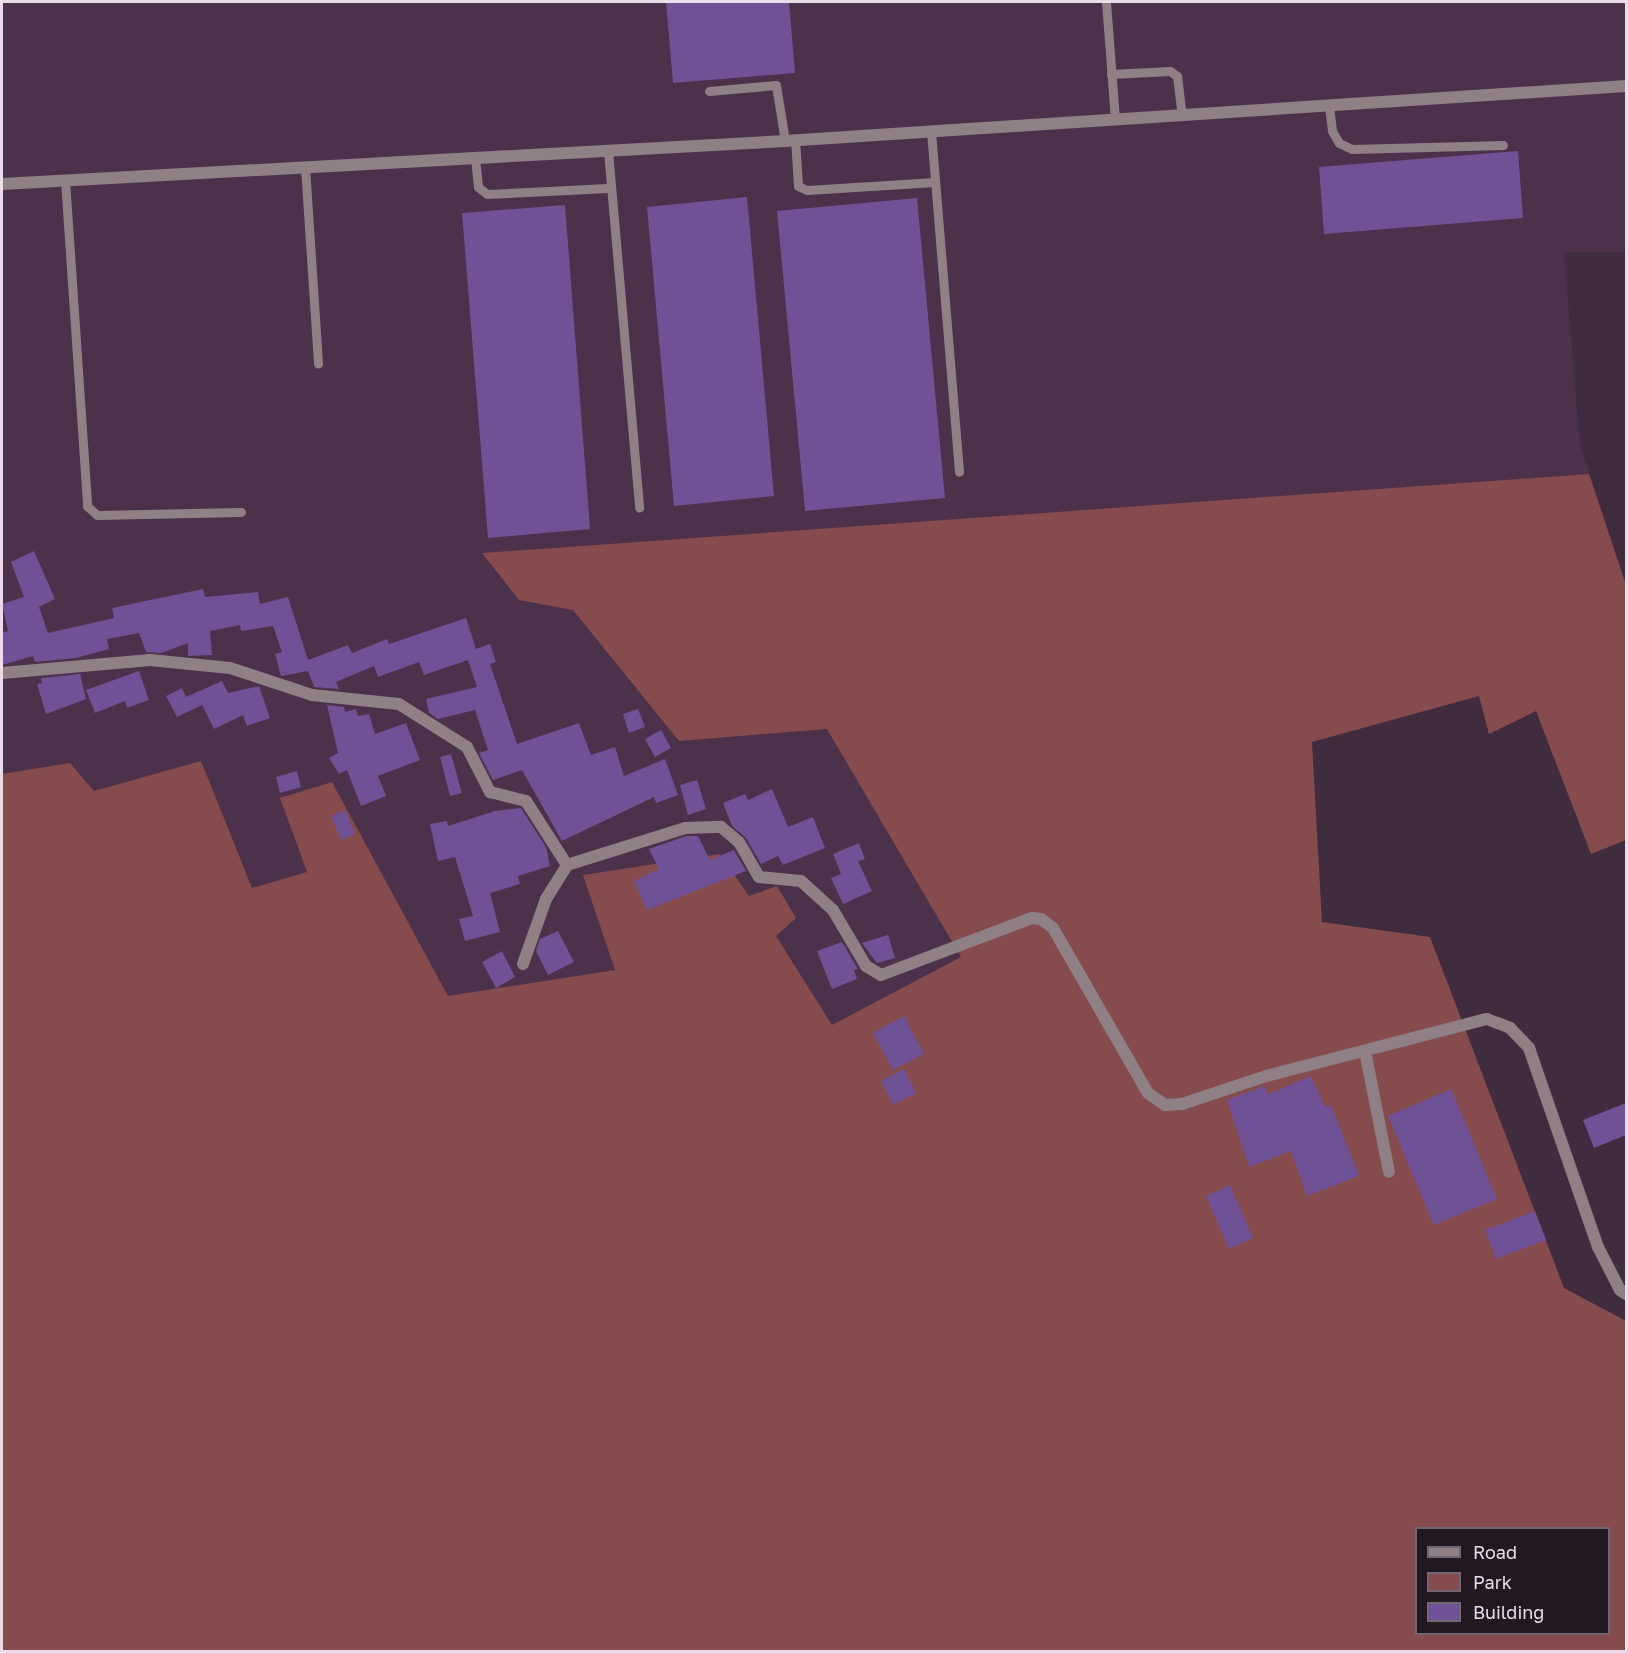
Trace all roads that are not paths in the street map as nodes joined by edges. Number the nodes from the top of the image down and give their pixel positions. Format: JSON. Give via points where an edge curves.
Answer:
{"nodes":[{"id":1,"x":1106,"y":2,"type":"edge"},
{"id":2,"x":1111,"y":74,"type":"junction"},
{"id":3,"x":1626,"y":86,"type":"edge"},
{"id":4,"x":709,"y":91,"type":"dead end"},
{"id":5,"x":1329,"y":106,"type":"junction"},
{"id":6,"x":1182,"y":115,"type":"junction"},
{"id":7,"x":1115,"y":120,"type":"junction"},
{"id":8,"x":931,"y":131,"type":"junction"},
{"id":9,"x":790,"y":140,"type":"junction"},
{"id":10,"x":1503,"y":145,"type":"dead end"},
{"id":11,"x":608,"y":151,"type":"junction"},
{"id":12,"x":475,"y":158,"type":"junction"},
{"id":13,"x":305,"y":167,"type":"junction"},
{"id":14,"x":65,"y":180,"type":"junction"},
{"id":15,"x":935,"y":182,"type":"junction"},
{"id":16,"x":2,"y":184,"type":"edge"},
{"id":17,"x":608,"y":188,"type":"junction"},
{"id":18,"x":318,"y":364,"type":"dead end"},
{"id":19,"x":959,"y":472,"type":"dead end"},
{"id":20,"x":639,"y":508,"type":"dead end"},
{"id":21,"x":242,"y":512,"type":"dead end"},
{"id":22,"x":2,"y":673,"type":"edge"},
{"id":23,"x":567,"y":865,"type":"junction"},
{"id":24,"x":523,"y":964,"type":"dead end"},
{"id":25,"x":1365,"y":1051,"type":"junction"},
{"id":26,"x":1389,"y":1172,"type":"dead end"},
{"id":27,"x":1626,"y":1294,"type":"edge"}],
"edges":[{"from":1,"to":2,"type":"lane"},
{"from":2,"to":6,"type":"lane","via":[[1170,71],[1180,87]]},
{"from":2,"to":7,"type":"lane"},
{"from":3,"to":5,"type":"street"},
{"from":4,"to":9,"type":"lane","via":[[776,85]]},
{"from":5,"to":6,"type":"street"},
{"from":5,"to":10,"type":"lane","via":[[1332,131],[1339,143],[1352,149]]},
{"from":6,"to":7,"type":"street"},
{"from":7,"to":8,"type":"street"},
{"from":8,"to":9,"type":"street"},
{"from":8,"to":15,"type":"lane"},
{"from":9,"to":11,"type":"street"},
{"from":9,"to":15,"type":"lane","via":[[798,186],[807,190]]},
{"from":11,"to":12,"type":"street"},
{"from":11,"to":17,"type":"lane"},
{"from":12,"to":13,"type":"street"},
{"from":12,"to":17,"type":"lane","via":[[478,187],[487,194]]},
{"from":13,"to":14,"type":"street"},
{"from":13,"to":18,"type":"lane"},
{"from":14,"to":16,"type":"street"},
{"from":14,"to":21,"type":"lane","via":[[87,506],[97,515]]},
{"from":15,"to":19,"type":"lane"},
{"from":17,"to":20,"type":"lane"},
{"from":22,"to":23,"type":"street","via":[[150,660],[230,668],[312,695],[387,700],[456,737],[477,762],[490,792],[526,801]]},
{"from":23,"to":24,"type":"street","via":[[546,899]]},
{"from":23,"to":25,"type":"street","via":[[685,828],[721,827],[739,842],[759,877],[801,881],[832,910],[866,966],[881,975],[1032,918],[1041,919],[1053,928],[1148,1093],[1165,1105],[1182,1104],[1266,1076]]},
{"from":25,"to":26,"type":"street"},
{"from":25,"to":27,"type":"street","via":[[1487,1019],[1510,1028],[1529,1048],[1598,1247],[1620,1290]]}]}
